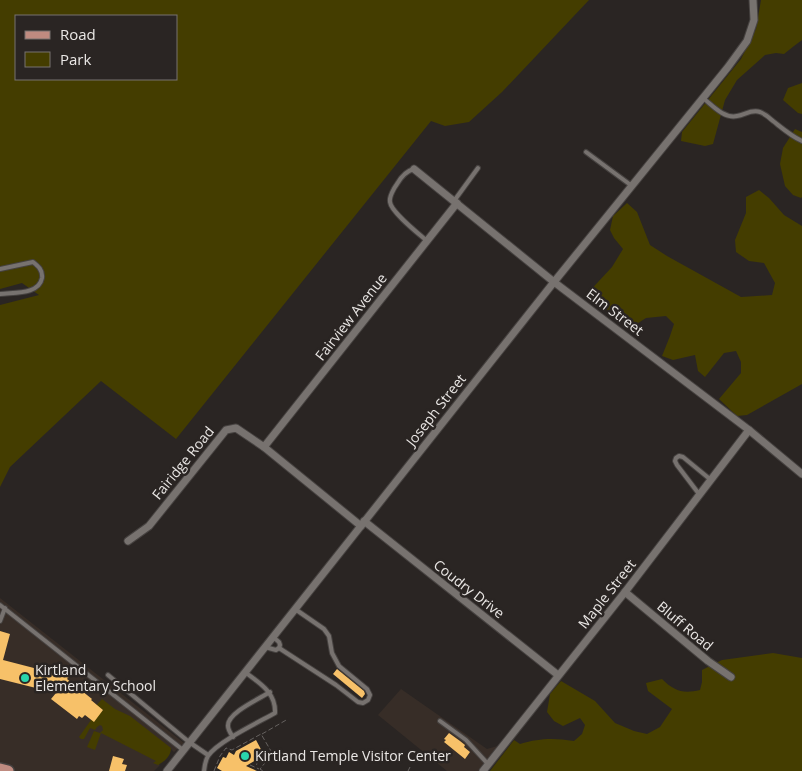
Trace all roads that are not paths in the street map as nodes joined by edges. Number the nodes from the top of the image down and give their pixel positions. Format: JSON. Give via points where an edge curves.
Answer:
{"nodes":[{"id":1,"x":753,"y":0,"type":"edge"},
{"id":2,"x":703,"y":98,"type":"junction"},
{"id":3,"x":802,"y":141,"type":"edge"},
{"id":4,"x":586,"y":152,"type":"dead end"},
{"id":5,"x":478,"y":168,"type":"dead end"},
{"id":6,"x":414,"y":169,"type":"joint"},
{"id":7,"x":632,"y":186,"type":"junction"},
{"id":8,"x":456,"y":202,"type":"junction"},
{"id":9,"x":427,"y":241,"type":"junction"},
{"id":10,"x":0,"y":269,"type":"edge"},
{"id":11,"x":554,"y":282,"type":"junction"},
{"id":12,"x":0,"y":294,"type":"edge"},
{"id":13,"x":749,"y":430,"type":"junction"},
{"id":14,"x":264,"y":447,"type":"junction"},
{"id":15,"x":802,"y":474,"type":"edge"},
{"id":16,"x":711,"y":480,"type":"junction"},
{"id":17,"x":700,"y":494,"type":"junction"},
{"id":18,"x":362,"y":524,"type":"junction"},
{"id":19,"x":128,"y":541,"type":"dead end"},
{"id":20,"x":625,"y":592,"type":"junction"},
{"id":21,"x":0,"y":605,"type":"edge"},
{"id":22,"x":5,"y":608,"type":"junction"},
{"id":23,"x":294,"y":609,"type":"junction"},
{"id":24,"x":0,"y":621,"type":"edge"},
{"id":25,"x":272,"y":637,"type":"junction"},
{"id":26,"x":265,"y":646,"type":"junction"},
{"id":27,"x":279,"y":648,"type":"junction"},
{"id":28,"x":245,"y":672,"type":"junction"},
{"id":29,"x":108,"y":675,"type":"dead end"},
{"id":30,"x":558,"y":675,"type":"junction"},
{"id":31,"x":731,"y":677,"type":"dead end"},
{"id":32,"x":270,"y":692,"type":"junction"},
{"id":33,"x":440,"y":720,"type":"dead end"},
{"id":34,"x":233,"y":737,"type":"junction"},
{"id":35,"x":189,"y":742,"type":"junction"},
{"id":36,"x":183,"y":750,"type":"junction"},
{"id":37,"x":208,"y":755,"type":"junction"},
{"id":38,"x":488,"y":764,"type":"junction"},
{"id":39,"x":0,"y":769,"type":"edge"},
{"id":40,"x":8,"y":771,"type":"edge"},
{"id":41,"x":167,"y":771,"type":"edge"},
{"id":42,"x":204,"y":771,"type":"edge"},
{"id":43,"x":483,"y":771,"type":"edge"}],
"edges":[{"from":1,"to":2,"type":"street","name":"Joseph Street","via":[[754,20],[747,41]]},
{"from":2,"to":3,"type":"lane","via":[[730,116],[752,111],[766,115]]},
{"from":2,"to":7,"type":"street","name":"Joseph Street"},
{"from":4,"to":7,"type":"lane"},
{"from":5,"to":8,"type":"lane"},
{"from":6,"to":8,"type":"street","name":"Elm Street"},
{"from":6,"to":9,"type":"lane","via":[[396,185],[390,203]]},
{"from":7,"to":11,"type":"street","name":"Joseph Street"},
{"from":8,"to":9,"type":"street","name":"Fairview Avenue"},
{"from":8,"to":11,"type":"street","name":"Elm Street"},
{"from":9,"to":14,"type":"street","name":"Fairview Avenue"},
{"from":10,"to":12,"type":"lane","via":[[33,262],[41,269],[42,275],[38,287]]},
{"from":11,"to":13,"type":"street","name":"Elm Street"},
{"from":11,"to":18,"type":"street","name":"Joseph Street"},
{"from":13,"to":15,"type":"street","name":"Elm Street"},
{"from":13,"to":16,"type":"street","name":"Maple Street"},
{"from":14,"to":18,"type":"street","name":"Coudry Drive"},
{"from":14,"to":19,"type":"street","name":"Fairidge Road","via":[[236,428],[226,430],[149,526]]},
{"from":16,"to":17,"type":"street","name":"Maple Street"},
{"from":16,"to":17,"type":"lane","via":[[683,457],[676,458],[677,465]]},
{"from":17,"to":20,"type":"street","name":"Maple Street"},
{"from":18,"to":23,"type":"street","name":"Joseph Street"},
{"from":18,"to":30,"type":"street","name":"Coudry Drive"},
{"from":20,"to":30,"type":"street","name":"Maple Street"},
{"from":20,"to":31,"type":"street","name":"Bluff Road"},
{"from":21,"to":22,"type":"lane"},
{"from":22,"to":24,"type":"lane"},
{"from":22,"to":36,"type":"lane"},
{"from":23,"to":25,"type":"street","name":"Joseph Street"},
{"from":23,"to":27,"type":"lane","via":[[329,636],[332,653],[339,666],[368,690],[368,700],[358,702]]},
{"from":25,"to":26,"type":"street","name":"Joseph Street"},
{"from":25,"to":27,"type":"lane","via":[[279,642]]},
{"from":26,"to":27,"type":"lane","via":[[273,650]]},
{"from":26,"to":28,"type":"street","name":"Joseph Street"},
{"from":28,"to":32,"type":"lane"},
{"from":28,"to":35,"type":"street","name":"Joseph Street"},
{"from":29,"to":35,"type":"lane"},
{"from":30,"to":38,"type":"street","name":"Maple Street"},
{"from":32,"to":34,"type":"lane","via":[[229,719],[228,729]]},
{"from":32,"to":34,"type":"lane","via":[[275,712]]},
{"from":33,"to":38,"type":"lane","via":[[466,740]]},
{"from":34,"to":37,"type":"lane","via":[[216,746]]},
{"from":35,"to":36,"type":"street","name":"Joseph Street"},
{"from":35,"to":37,"type":"lane"},
{"from":36,"to":41,"type":"street","name":"Joseph Street"},
{"from":37,"to":42,"type":"lane"},
{"from":38,"to":43,"type":"street","name":"Maple Street"},
{"from":39,"to":40,"type":"main road"}]}
